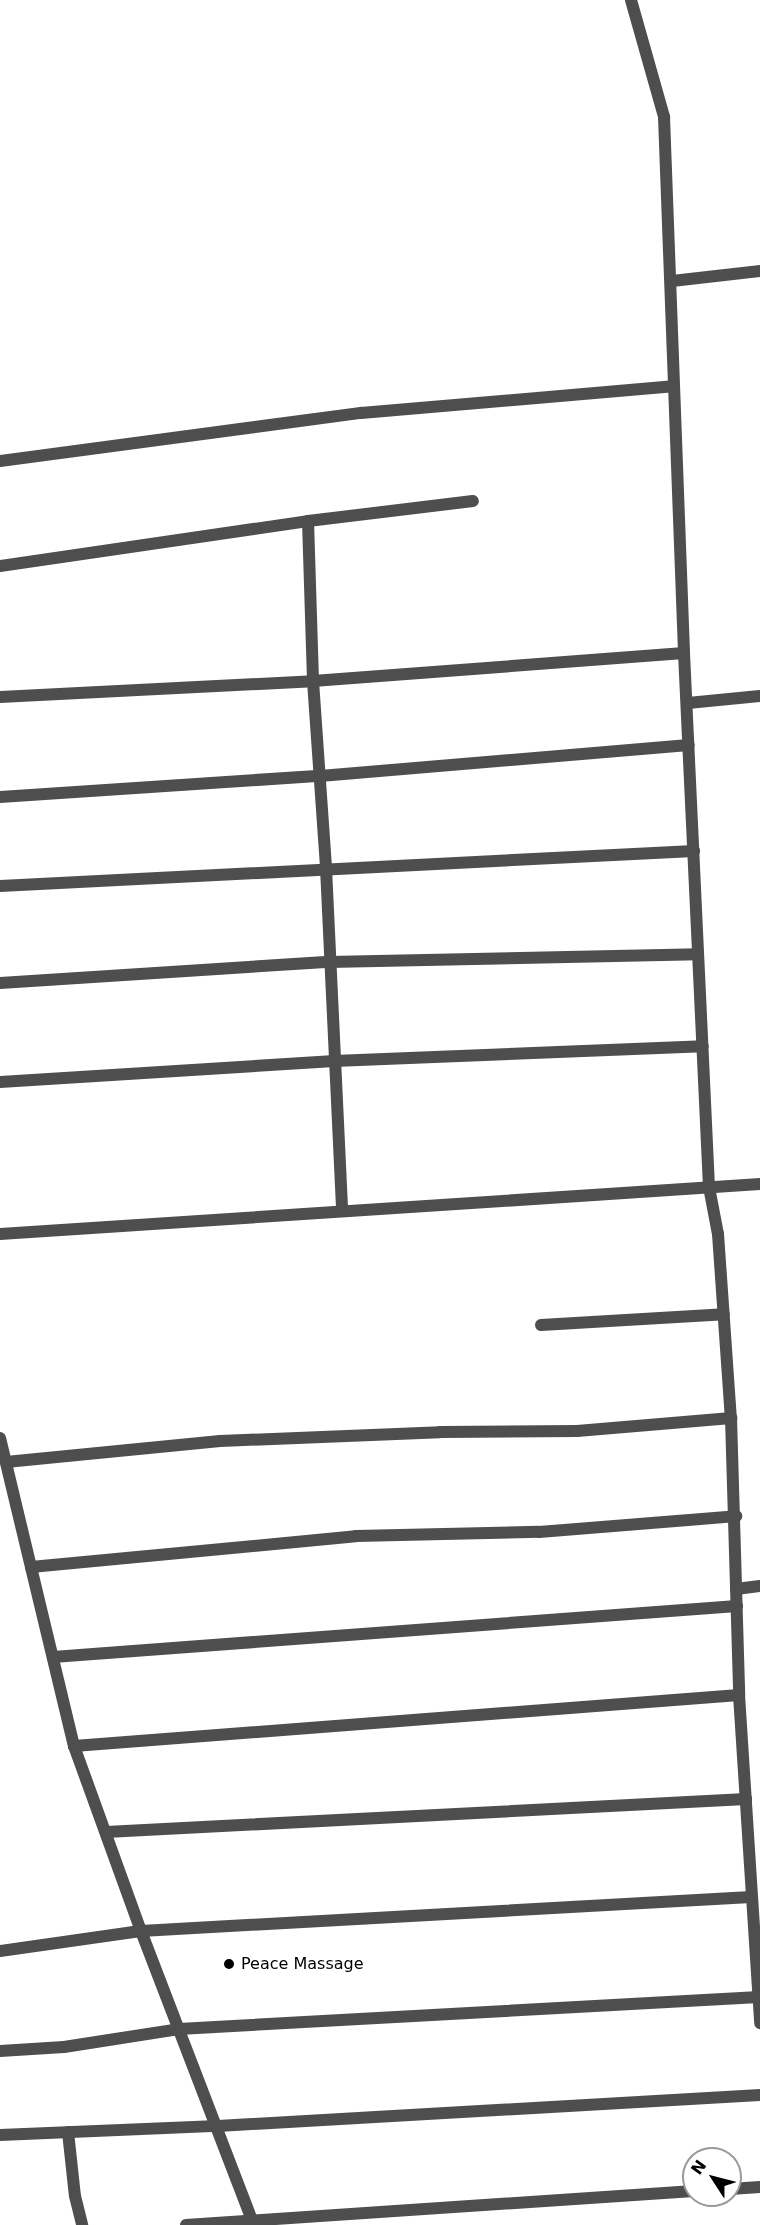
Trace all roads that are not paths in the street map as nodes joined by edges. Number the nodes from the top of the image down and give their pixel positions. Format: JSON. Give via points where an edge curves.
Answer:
{"nodes":[{"id":1,"x":631,"y":0,"type":"edge"},
{"id":2,"x":760,"y":271,"type":"edge"},
{"id":3,"x":672,"y":281,"type":"junction"},
{"id":4,"x":673,"y":386,"type":"junction"},
{"id":5,"x":0,"y":460,"type":"edge"},
{"id":6,"x":473,"y":501,"type":"dead end"},
{"id":7,"x":308,"y":521,"type":"junction"},
{"id":8,"x":0,"y":566,"type":"edge"},
{"id":9,"x":684,"y":653,"type":"junction"},
{"id":10,"x":313,"y":681,"type":"junction"},
{"id":11,"x":760,"y":696,"type":"edge"},
{"id":12,"x":0,"y":697,"type":"edge"},
{"id":13,"x":688,"y":704,"type":"junction"},
{"id":14,"x":689,"y":745,"type":"junction"},
{"id":15,"x":320,"y":776,"type":"junction"},
{"id":16,"x":0,"y":797,"type":"edge"},
{"id":17,"x":694,"y":851,"type":"junction"},
{"id":18,"x":326,"y":868,"type":"junction"},
{"id":19,"x":0,"y":886,"type":"edge"},
{"id":20,"x":699,"y":954,"type":"junction"},
{"id":21,"x":329,"y":962,"type":"junction"},
{"id":22,"x":0,"y":983,"type":"edge"},
{"id":23,"x":703,"y":1046,"type":"junction"},
{"id":24,"x":334,"y":1061,"type":"junction"},
{"id":25,"x":0,"y":1082,"type":"edge"},
{"id":26,"x":760,"y":1184,"type":"edge"},
{"id":27,"x":709,"y":1187,"type":"junction"},
{"id":28,"x":342,"y":1211,"type":"junction"},
{"id":29,"x":0,"y":1234,"type":"edge"},
{"id":30,"x":724,"y":1314,"type":"junction"},
{"id":31,"x":541,"y":1325,"type":"dead end"},
{"id":32,"x":731,"y":1418,"type":"junction"},
{"id":33,"x":0,"y":1438,"type":"edge"},
{"id":34,"x":6,"y":1462,"type":"junction"},
{"id":35,"x":736,"y":1516,"type":"junction"},
{"id":36,"x":31,"y":1567,"type":"junction"},
{"id":37,"x":760,"y":1586,"type":"edge"},
{"id":38,"x":736,"y":1589,"type":"junction"},
{"id":39,"x":737,"y":1605,"type":"junction"},
{"id":40,"x":53,"y":1657,"type":"junction"},
{"id":41,"x":739,"y":1695,"type":"junction"},
{"id":42,"x":74,"y":1746,"type":"junction"},
{"id":43,"x":746,"y":1799,"type":"junction"},
{"id":44,"x":106,"y":1832,"type":"junction"},
{"id":45,"x":751,"y":1897,"type":"junction"},
{"id":46,"x":141,"y":1931,"type":"junction"},
{"id":47,"x":0,"y":1951,"type":"edge"},
{"id":48,"x":759,"y":1997,"type":"edge"},
{"id":49,"x":760,"y":2022,"type":"edge"},
{"id":50,"x":179,"y":2030,"type":"junction"},
{"id":51,"x":0,"y":2051,"type":"edge"},
{"id":52,"x":760,"y":2095,"type":"edge"},
{"id":53,"x":218,"y":2126,"type":"junction"},
{"id":54,"x":68,"y":2132,"type":"junction"},
{"id":55,"x":0,"y":2134,"type":"edge"},
{"id":56,"x":760,"y":2187,"type":"edge"},
{"id":57,"x":742,"y":2188,"type":"edge"},
{"id":58,"x":682,"y":2192,"type":"edge"},
{"id":59,"x":253,"y":2222,"type":"edge"},
{"id":60,"x":82,"y":2225,"type":"edge"},
{"id":61,"x":186,"y":2225,"type":"edge"}],
"edges":[{"from":1,"to":3,"type":"street","via":[[664,117]]},
{"from":2,"to":3,"type":"street"},
{"from":3,"to":4,"type":"street"},
{"from":4,"to":5,"type":"street","via":[[362,413]]},
{"from":4,"to":9,"type":"street"},
{"from":6,"to":7,"type":"street"},
{"from":7,"to":8,"type":"street"},
{"from":7,"to":10,"type":"street"},
{"from":9,"to":10,"type":"street"},
{"from":9,"to":13,"type":"street"},
{"from":10,"to":12,"type":"street"},
{"from":10,"to":15,"type":"street"},
{"from":11,"to":13,"type":"street"},
{"from":13,"to":14,"type":"street"},
{"from":14,"to":15,"type":"street"},
{"from":14,"to":17,"type":"street"},
{"from":15,"to":16,"type":"street"},
{"from":15,"to":18,"type":"street"},
{"from":17,"to":18,"type":"street"},
{"from":17,"to":20,"type":"street"},
{"from":18,"to":19,"type":"street"},
{"from":18,"to":21,"type":"street"},
{"from":20,"to":21,"type":"street"},
{"from":20,"to":23,"type":"street"},
{"from":21,"to":22,"type":"street"},
{"from":21,"to":24,"type":"street"},
{"from":23,"to":24,"type":"street"},
{"from":23,"to":27,"type":"street"},
{"from":24,"to":25,"type":"street"},
{"from":24,"to":28,"type":"street"},
{"from":26,"to":27,"type":"street"},
{"from":27,"to":28,"type":"street"},
{"from":27,"to":30,"type":"street","via":[[718,1234]]},
{"from":28,"to":29,"type":"street"},
{"from":30,"to":31,"type":"street"},
{"from":30,"to":32,"type":"street"},
{"from":32,"to":34,"type":"street","via":[[577,1431],[220,1441]]},
{"from":32,"to":35,"type":"street"},
{"from":33,"to":34,"type":"street"},
{"from":34,"to":36,"type":"street"},
{"from":35,"to":36,"type":"street","via":[[539,1532],[356,1536]]},
{"from":35,"to":38,"type":"street"},
{"from":36,"to":40,"type":"street"},
{"from":37,"to":38,"type":"street"},
{"from":38,"to":39,"type":"street"},
{"from":39,"to":40,"type":"street"},
{"from":39,"to":41,"type":"street"},
{"from":40,"to":42,"type":"street"},
{"from":41,"to":42,"type":"street"},
{"from":41,"to":43,"type":"street"},
{"from":42,"to":44,"type":"street"},
{"from":43,"to":44,"type":"street"},
{"from":43,"to":45,"type":"street"},
{"from":44,"to":46,"type":"street"},
{"from":45,"to":46,"type":"street"},
{"from":45,"to":48,"type":"street"},
{"from":46,"to":47,"type":"street"},
{"from":46,"to":50,"type":"street"},
{"from":48,"to":49,"type":"street"},
{"from":48,"to":50,"type":"street"},
{"from":50,"to":51,"type":"street","via":[[64,2047]]},
{"from":50,"to":53,"type":"street"},
{"from":52,"to":53,"type":"street"},
{"from":53,"to":54,"type":"street"},
{"from":53,"to":59,"type":"street"},
{"from":54,"to":55,"type":"street"},
{"from":54,"to":60,"type":"street"},
{"from":56,"to":57,"type":"street"},
{"from":58,"to":59,"type":"street"},
{"from":59,"to":61,"type":"street"}]}
